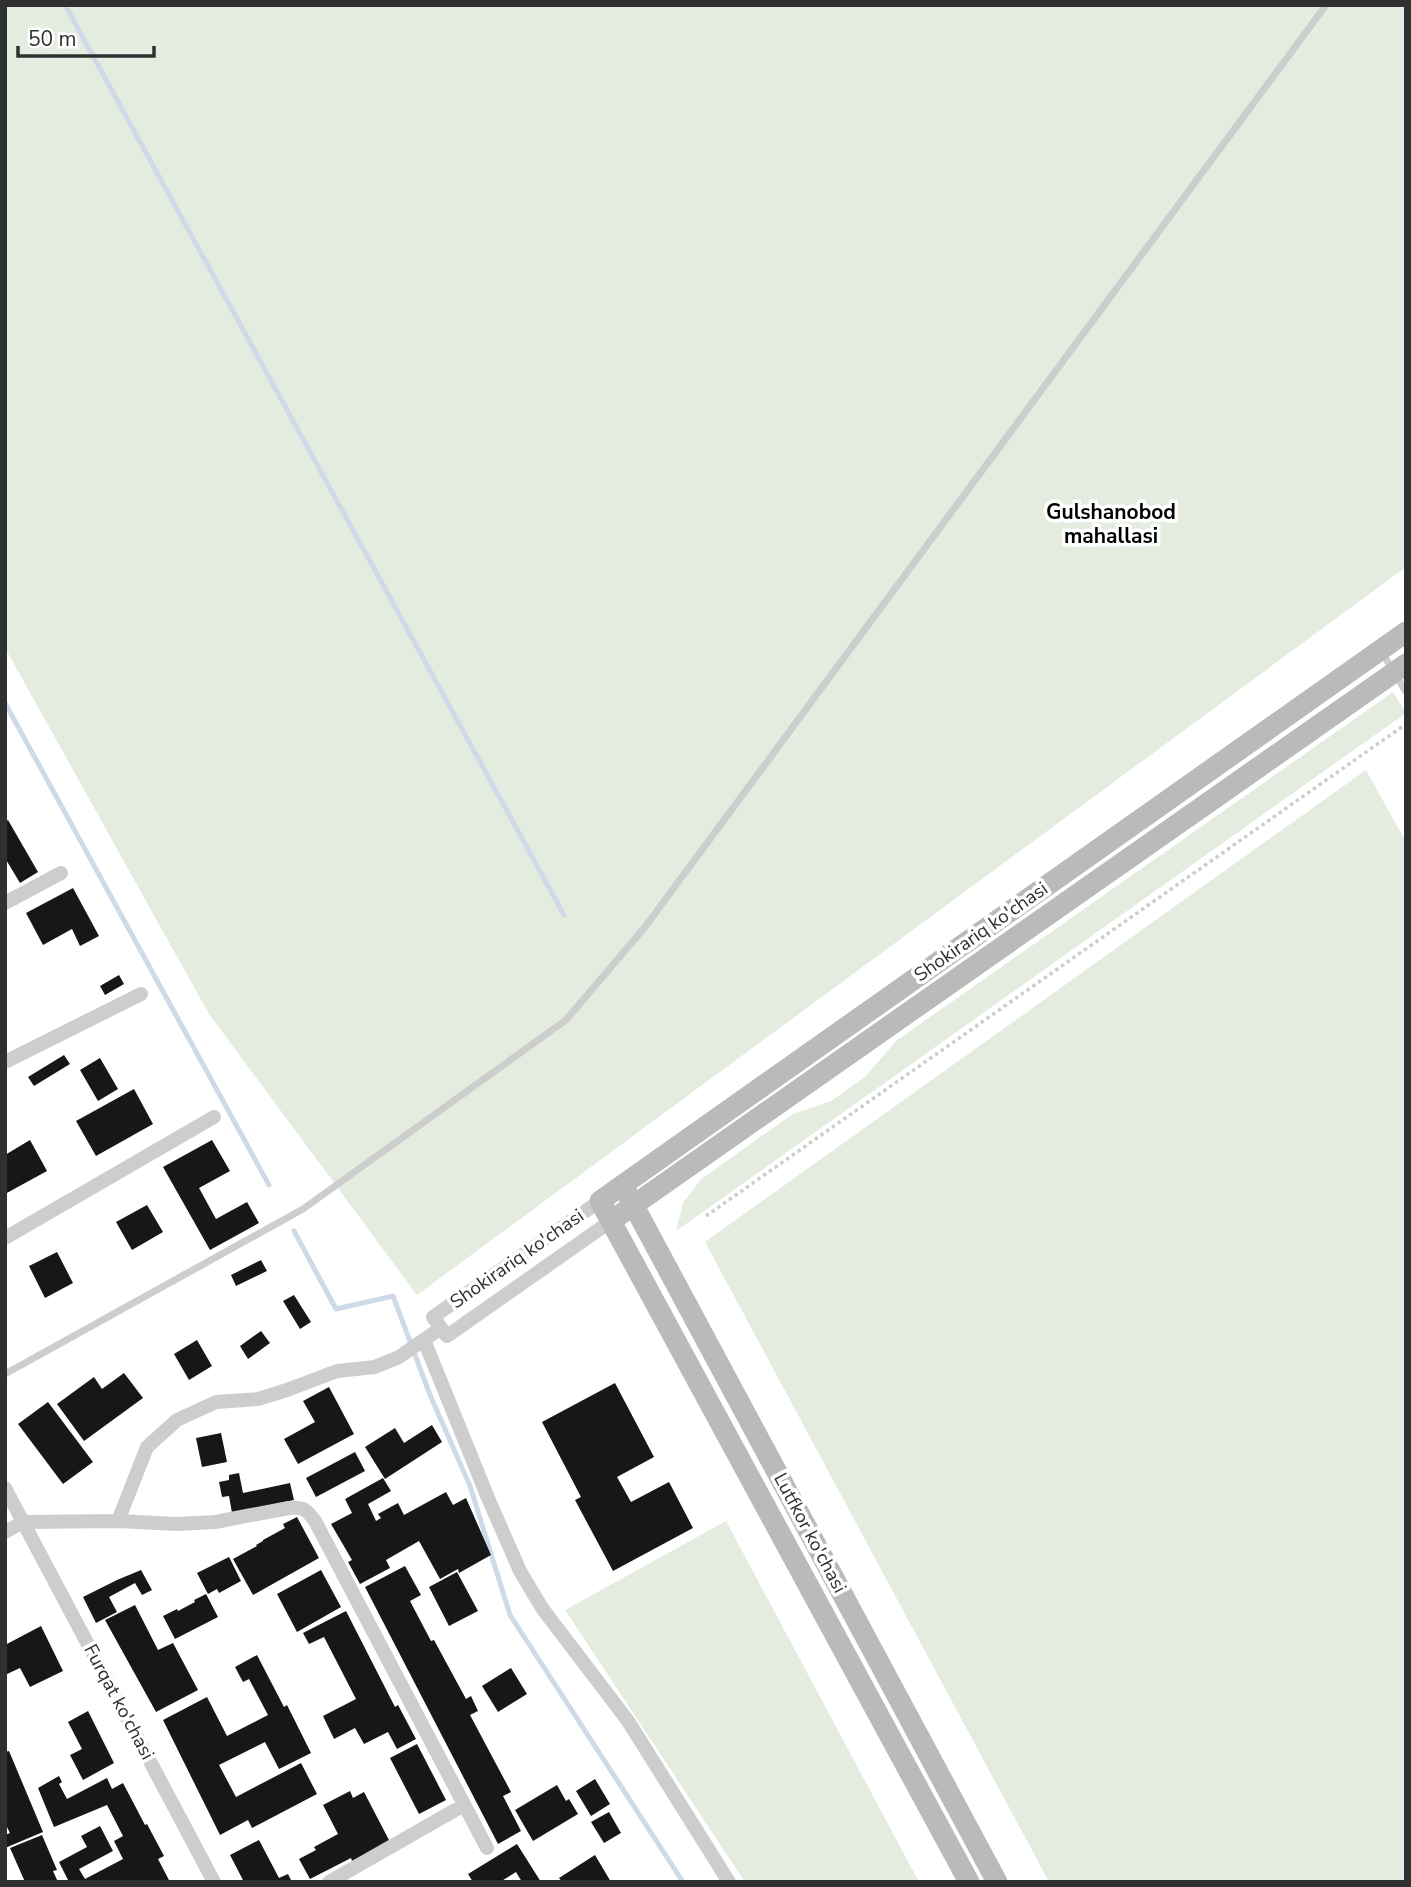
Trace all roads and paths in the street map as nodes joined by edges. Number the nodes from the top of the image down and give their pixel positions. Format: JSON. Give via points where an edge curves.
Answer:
{"nodes":[{"id":1,"x":1326,"y":5,"type":"edge"},
{"id":2,"x":1406,"y":632,"type":"edge"},
{"id":3,"x":1380,"y":650,"type":"junction"},
{"id":4,"x":1400,"y":668,"type":"edge"},
{"id":5,"x":1406,"y":692,"type":"edge"},
{"id":6,"x":1406,"y":724,"type":"edge"},
{"id":7,"x":61,"y":873,"type":"dead end"},
{"id":8,"x":5,"y":903,"type":"edge"},
{"id":9,"x":141,"y":994,"type":"dead end"},
{"id":10,"x":5,"y":1062,"type":"edge"},
{"id":11,"x":214,"y":1117,"type":"dead end"},
{"id":12,"x":622,"y":1185,"type":"junction"},
{"id":13,"x":600,"y":1201,"type":"junction"},
{"id":14,"x":634,"y":1206,"type":"junction"},
{"id":15,"x":706,"y":1216,"type":"dead end"},
{"id":16,"x":611,"y":1221,"type":"junction"},
{"id":17,"x":5,"y":1238,"type":"edge"},
{"id":18,"x":441,"y":1328,"type":"junction"},
{"id":19,"x":424,"y":1340,"type":"junction"},
{"id":20,"x":5,"y":1374,"type":"edge"},
{"id":21,"x":5,"y":1488,"type":"edge"},
{"id":22,"x":118,"y":1521,"type":"junction"},
{"id":23,"x":23,"y":1522,"type":"junction"},
{"id":24,"x":5,"y":1532,"type":"edge"},
{"id":25,"x":464,"y":1805,"type":"junction"},
{"id":26,"x":487,"y":1848,"type":"dead end"},
{"id":27,"x":214,"y":1882,"type":"edge"},
{"id":28,"x":329,"y":1882,"type":"edge"},
{"id":29,"x":729,"y":1882,"type":"edge"},
{"id":30,"x":969,"y":1882,"type":"edge"},
{"id":31,"x":997,"y":1882,"type":"edge"}],
"edges":[{"from":1,"to":20,"type":"lane","via":[[645,927],[566,1020],[303,1209]]},
{"from":2,"to":3,"type":"main road","name":"Shokirariq ko'chasi"},
{"from":3,"to":4,"type":"lane"},
{"from":3,"to":12,"type":"main road","name":"Shokirariq ko'chasi"},
{"from":4,"to":5,"type":"lane"},
{"from":4,"to":14,"type":"main road","name":"Shokirariq ko'chasi"},
{"from":6,"to":15,"type":"path"},
{"from":7,"to":8,"type":"street"},
{"from":9,"to":10,"type":"street"},
{"from":11,"to":17,"type":"street"},
{"from":12,"to":13,"type":"main road","name":"Shokirariq ko'chasi"},
{"from":12,"to":14,"type":"main road","name":"Lutfkor ko'chasi"},
{"from":13,"to":16,"type":"main road","name":"Lutfkor ko'chasi"},
{"from":13,"to":18,"type":"street","name":"Shokirariq ko'chasi","via":[[433,1317]]},
{"from":14,"to":16,"type":"main road","name":"Shokirariq ko'chasi"},
{"from":14,"to":31,"type":"main road","name":"Lutfkor ko'chasi"},
{"from":16,"to":18,"type":"street","name":"Shokirariq ko'chasi","via":[[447,1336]]},
{"from":16,"to":30,"type":"main road","name":"Lutfkor ko'chasi"},
{"from":18,"to":19,"type":"street"},
{"from":19,"to":22,"type":"street","via":[[375,1367],[337,1371],[258,1399],[216,1402],[177,1420],[147,1447]]},
{"from":19,"to":29,"type":"street","via":[[520,1571],[542,1608],[628,1721]]},
{"from":21,"to":23,"type":"street","name":"Furqat ko'chasi"},
{"from":22,"to":23,"type":"street"},
{"from":22,"to":25,"type":"street","via":[[215,1522],[289,1508],[306,1510]]},
{"from":23,"to":24,"type":"street"},
{"from":23,"to":27,"type":"street","name":"Furqat ko'chasi"},
{"from":25,"to":26,"type":"street"},
{"from":25,"to":28,"type":"street"}]}
